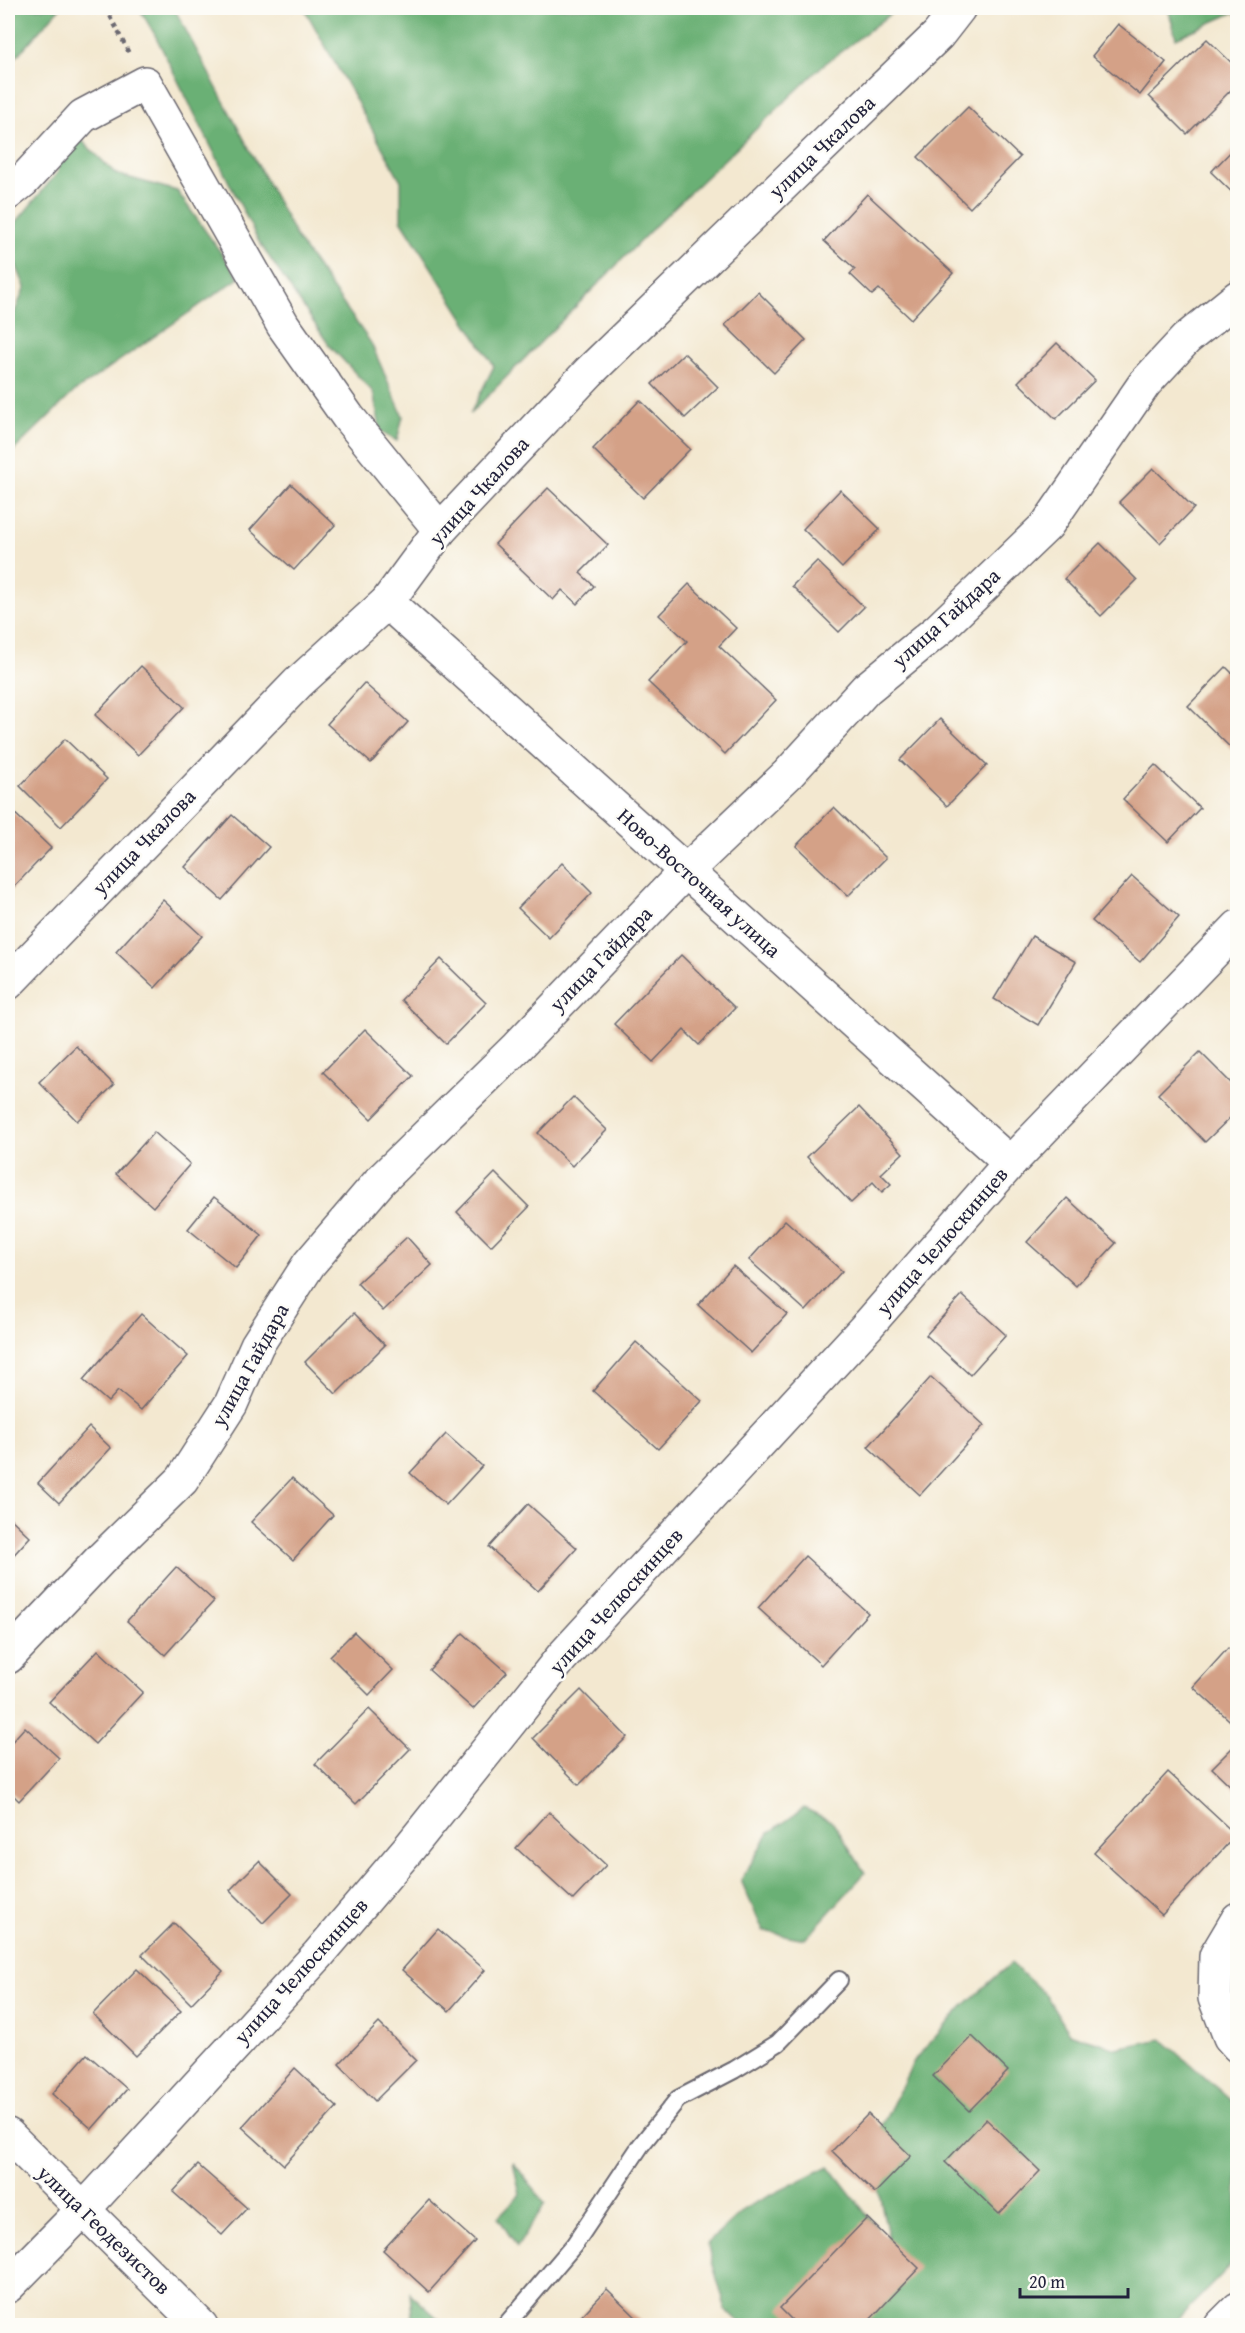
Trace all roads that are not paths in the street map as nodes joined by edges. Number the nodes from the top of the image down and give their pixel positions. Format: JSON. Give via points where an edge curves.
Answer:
{"nodes":[{"id":1,"x":959,"y":8,"type":"edge"},
{"id":2,"x":8,"y":193,"type":"edge"},
{"id":3,"x":1238,"y":297,"type":"edge"},
{"id":4,"x":440,"y":530,"type":"junction"},
{"id":5,"x":387,"y":602,"type":"junction"},
{"id":6,"x":686,"y":871,"type":"junction"},
{"id":7,"x":1238,"y":927,"type":"edge"},
{"id":8,"x":8,"y":983,"type":"edge"},
{"id":9,"x":1010,"y":1163,"type":"junction"},
{"id":10,"x":8,"y":1657,"type":"edge"},
{"id":11,"x":1238,"y":1919,"type":"edge"},
{"id":12,"x":839,"y":1980,"type":"dead end"},
{"id":13,"x":1238,"y":2046,"type":"edge"},
{"id":14,"x":8,"y":2135,"type":"edge"},
{"id":15,"x":83,"y":2210,"type":"junction"},
{"id":16,"x":8,"y":2286,"type":"edge"},
{"id":17,"x":1238,"y":2309,"type":"edge"},
{"id":18,"x":201,"y":2325,"type":"edge"},
{"id":19,"x":506,"y":2325,"type":"edge"},
{"id":20,"x":1221,"y":2325,"type":"edge"}],
"edges":[{"from":1,"to":4,"type":"street","name":"улица Чкалова","via":[[938,35],[589,372]]},
{"from":2,"to":4,"type":"street","via":[[83,116],[145,83],[283,325],[348,417]]},
{"from":3,"to":6,"type":"street","name":"улица Гайдара","via":[[1186,339],[1145,383],[1047,525],[938,630],[866,689],[788,774]]},
{"from":4,"to":5,"type":"street","name":"улица Чкалова"},
{"from":5,"to":6,"type":"street","name":"Ново-Восточная улица"},
{"from":5,"to":8,"type":"street","name":"улица Чкалова","via":[[298,683]]},
{"from":6,"to":9,"type":"street","name":"Ново-Восточная улица"},
{"from":6,"to":10,"type":"street","name":"улица Гайдара","via":[[517,1047],[380,1181],[309,1263],[257,1345],[231,1404],[182,1480]]},
{"from":7,"to":9,"type":"street","name":"улица Челюскинцев"},
{"from":9,"to":15,"type":"street","name":"улица Челюскинцев","via":[[861,1332],[562,1657],[318,1955]]},
{"from":11,"to":13,"type":"street","via":[[1216,1956],[1215,1998],[1230,2037]]},
{"from":12,"to":19,"type":"lane","via":[[778,2043],[678,2099],[641,2145],[574,2245]]},
{"from":14,"to":15,"type":"street","name":"улица Геодезистов"},
{"from":15,"to":16,"type":"street","name":"улица Челюскинцев"},
{"from":15,"to":18,"type":"street","name":"улица Геодезистов"},
{"from":17,"to":20,"type":"street"}]}
